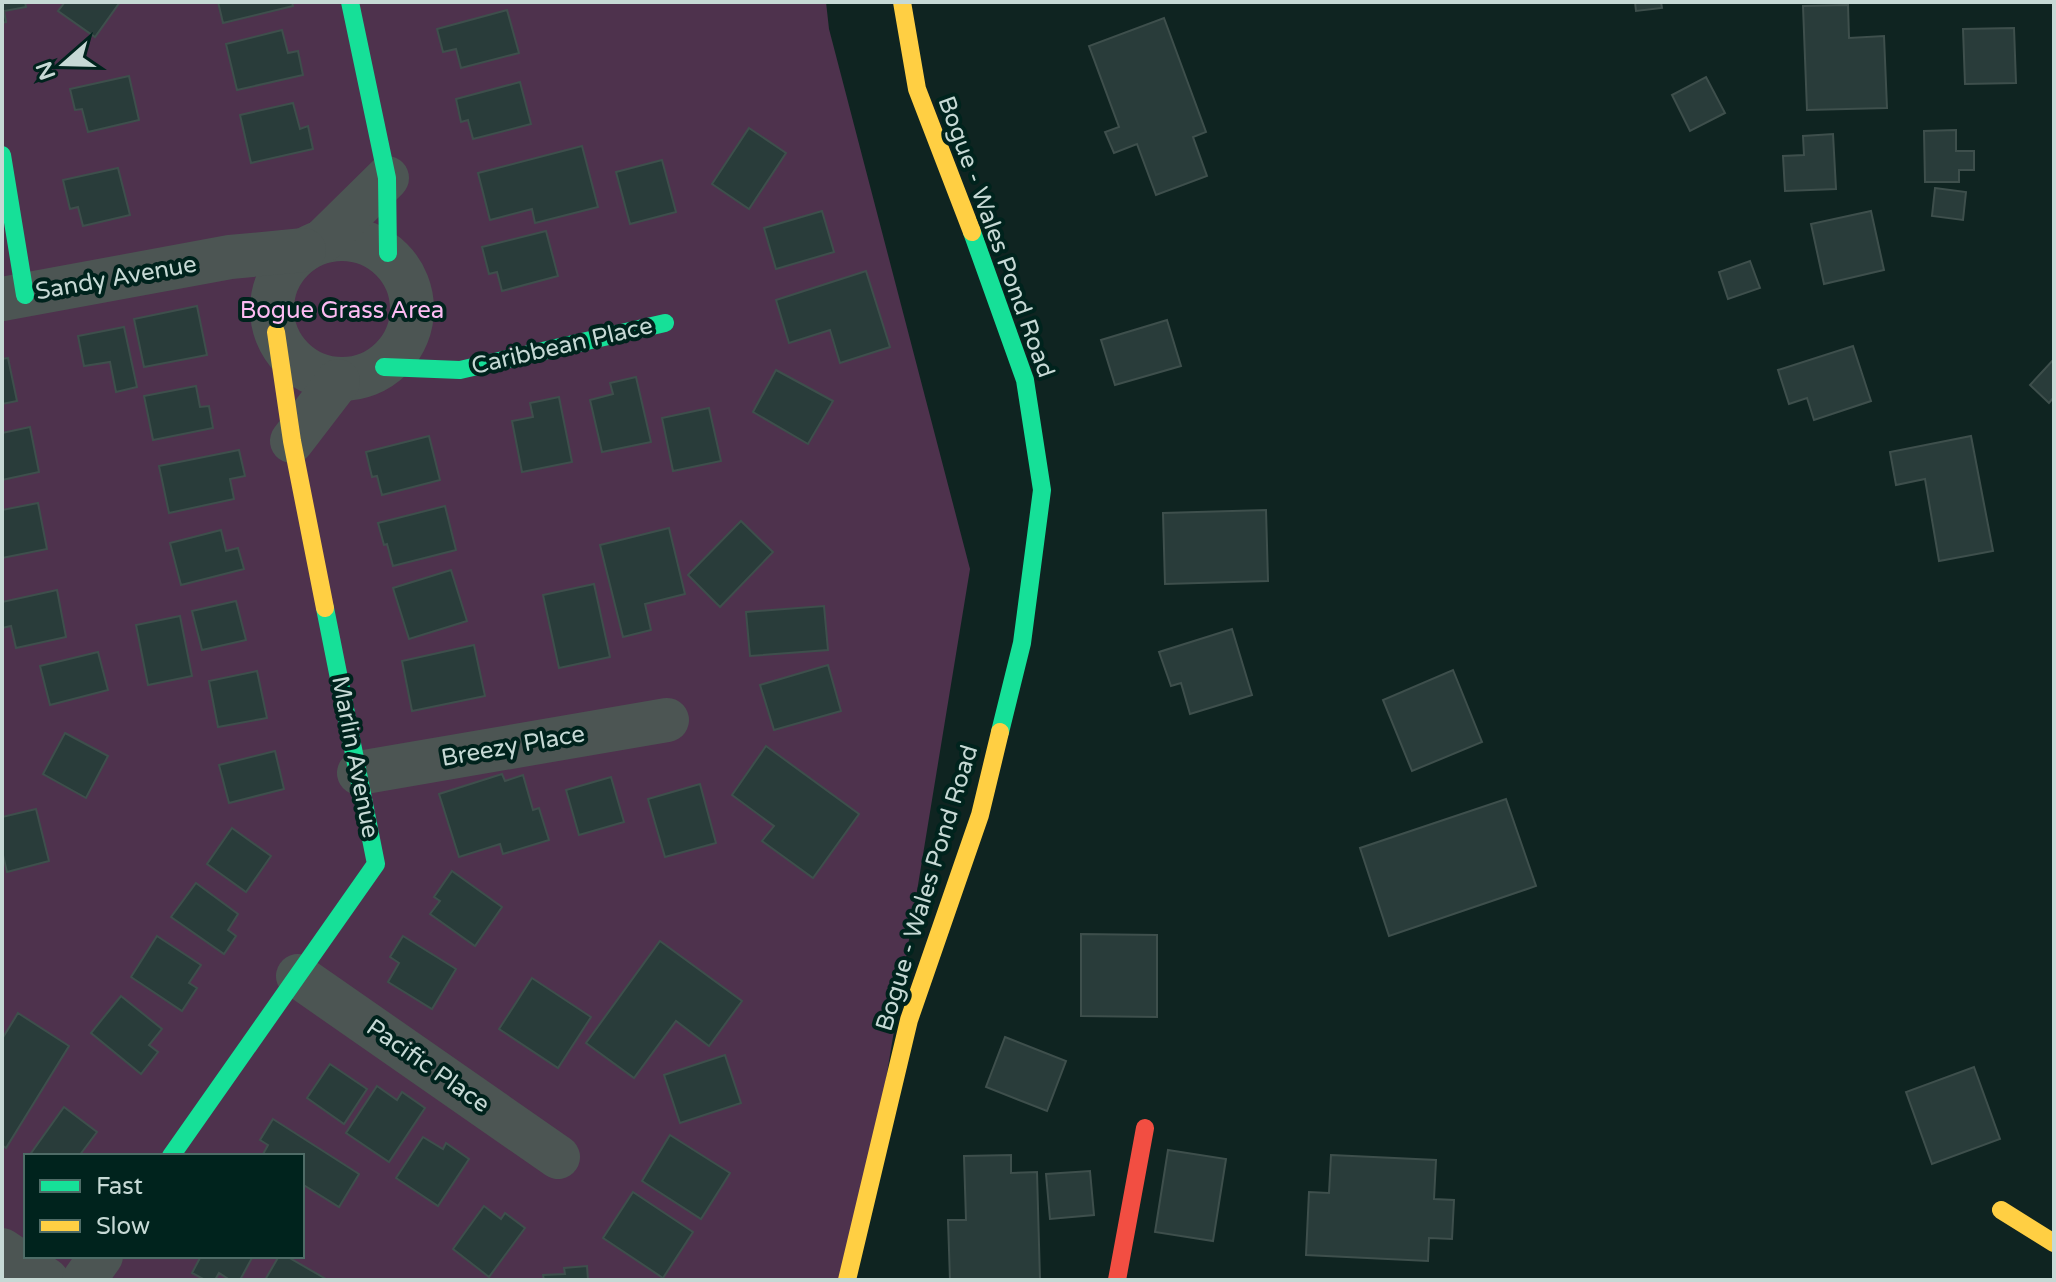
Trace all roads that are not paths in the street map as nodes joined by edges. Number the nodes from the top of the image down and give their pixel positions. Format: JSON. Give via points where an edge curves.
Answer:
{"nodes":[{"id":1,"x":350,"y":2,"type":"edge"},
{"id":2,"x":902,"y":2,"type":"edge"},
{"id":3,"x":2,"y":155,"type":"edge"},
{"id":4,"x":387,"y":178,"type":"junction"},
{"id":5,"x":313,"y":246,"type":"junction"},
{"id":6,"x":388,"y":253,"type":"junction"},
{"id":7,"x":230,"y":257,"type":"junction"},
{"id":8,"x":13,"y":297,"type":"edge"},
{"id":9,"x":274,"y":318,"type":"junction"},
{"id":10,"x":665,"y":323,"type":"dead end"},
{"id":11,"x":410,"y":327,"type":"junction"},
{"id":12,"x":384,"y":367,"type":"junction"},
{"id":13,"x":460,"y":370,"type":"junction"},
{"id":14,"x":338,"y":381,"type":"junction"},
{"id":15,"x":292,"y":441,"type":"junction"},
{"id":16,"x":667,"y":720,"type":"dead end"},
{"id":17,"x":359,"y":773,"type":"junction"},
{"id":18,"x":298,"y":976,"type":"junction"},
{"id":19,"x":1145,"y":1128,"type":"dead end"},
{"id":20,"x":172,"y":1154,"type":"edge"},
{"id":21,"x":558,"y":1157,"type":"dead end"},
{"id":22,"x":2001,"y":1210,"type":"dead end"},
{"id":23,"x":2054,"y":1243,"type":"edge"},
{"id":24,"x":2,"y":1250,"type":"edge"},
{"id":25,"x":100,"y":1258,"type":"edge"},
{"id":26,"x":47,"y":1280,"type":"edge"},
{"id":27,"x":84,"y":1280,"type":"edge"},
{"id":28,"x":847,"y":1280,"type":"edge"},
{"id":29,"x":1117,"y":1280,"type":"edge"}],
"edges":[{"from":1,"to":4,"type":"street"},
{"from":2,"to":28,"type":"street","name":"Bogue - Wales Pond Road","via":[[917,89],[1025,380],[1042,490],[1022,643],[980,815],[909,1020]]},
{"from":3,"to":8,"type":"street"},
{"from":4,"to":5,"type":"street"},
{"from":4,"to":6,"type":"street"},
{"from":5,"to":6,"type":"street","via":[[344,238]]},
{"from":5,"to":7,"type":"street","name":"Sandy Avenue"},
{"from":5,"to":9,"type":"street","via":[[288,264],[277,282]]},
{"from":6,"to":11,"type":"street","via":[[409,287]]},
{"from":7,"to":8,"type":"street","name":"Sandy Avenue"},
{"from":7,"to":9,"type":"street","name":"Sandy Avenue"},
{"from":9,"to":14,"type":"street","via":[[282,346],[296,363]]},
{"from":9,"to":15,"type":"street","name":"Marlin Avenue"},
{"from":10,"to":13,"type":"street","name":"Caribbean Place"},
{"from":11,"to":12,"type":"street","via":[[401,350]]},
{"from":11,"to":13,"type":"street","name":"Caribbean Place"},
{"from":12,"to":13,"type":"street","name":"Caribbean Place"},
{"from":12,"to":14,"type":"street","via":[[362,378]]},
{"from":14,"to":15,"type":"street"},
{"from":15,"to":17,"type":"street","name":"Marlin Avenue"},
{"from":16,"to":17,"type":"street","name":"Breezy Place"},
{"from":17,"to":18,"type":"street","name":"Marlin Avenue","via":[[376,864]]},
{"from":18,"to":20,"type":"street","name":"Marlin Avenue"},
{"from":18,"to":21,"type":"street","name":"Pacific Place"},
{"from":19,"to":29,"type":"street"},
{"from":22,"to":23,"type":"street"},
{"from":24,"to":26,"type":"street"},
{"from":25,"to":27,"type":"street"}]}
